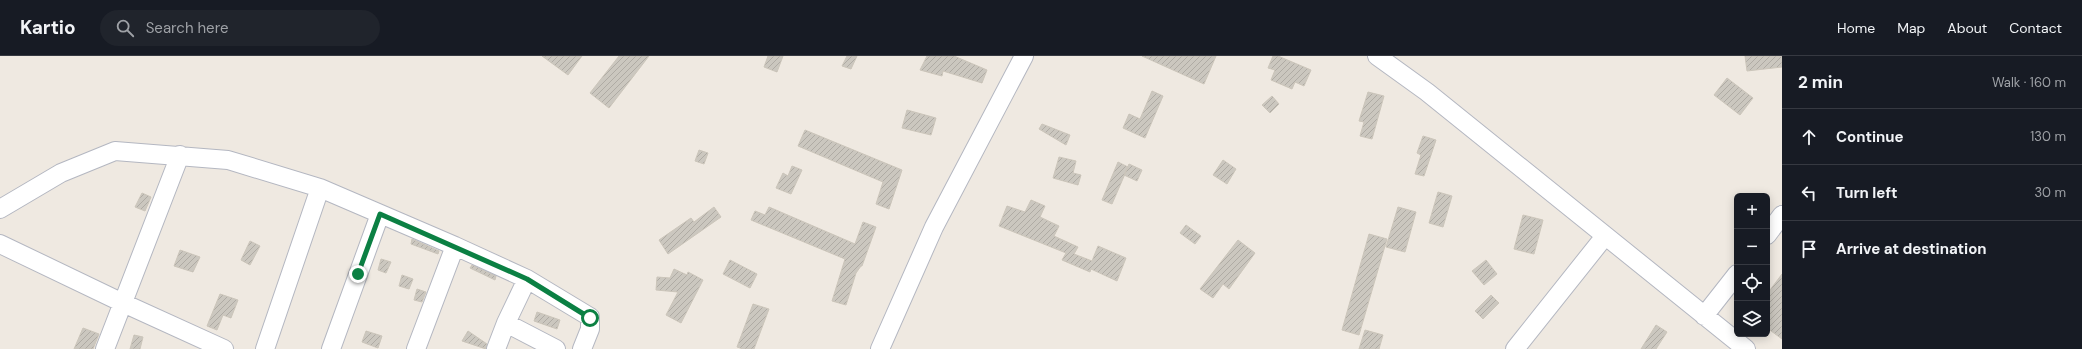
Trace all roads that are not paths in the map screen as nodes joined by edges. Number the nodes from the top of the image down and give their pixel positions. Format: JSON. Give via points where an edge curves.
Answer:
{"nodes":[{"id":1,"x":1024,"y":56,"type":"edge"},
{"id":2,"x":1377,"y":56,"type":"edge"},
{"id":3,"x":180,"y":155,"type":"junction"},
{"id":4,"x":320,"y":188,"type":"junction"},
{"id":5,"x":0,"y":209,"type":"edge"},
{"id":6,"x":380,"y":214,"type":"junction"},
{"id":7,"x":1782,"y":215,"type":"edge"},
{"id":8,"x":1770,"y":231,"type":"edge"},
{"id":9,"x":1605,"y":236,"type":"junction"},
{"id":10,"x":0,"y":244,"type":"edge"},
{"id":11,"x":455,"y":246,"type":"junction"},
{"id":12,"x":1734,"y":278,"type":"edge"},
{"id":13,"x":527,"y":279,"type":"junction"},
{"id":14,"x":123,"y":303,"type":"junction"},
{"id":15,"x":1704,"y":316,"type":"junction"},
{"id":16,"x":506,"y":323,"type":"junction"},
{"id":17,"x":105,"y":349,"type":"edge"},
{"id":18,"x":224,"y":349,"type":"edge"},
{"id":19,"x":265,"y":349,"type":"edge"},
{"id":20,"x":331,"y":349,"type":"edge"},
{"id":21,"x":416,"y":349,"type":"edge"},
{"id":22,"x":496,"y":349,"type":"edge"},
{"id":23,"x":556,"y":349,"type":"edge"},
{"id":24,"x":582,"y":349,"type":"edge"},
{"id":25,"x":880,"y":349,"type":"edge"},
{"id":26,"x":1515,"y":349,"type":"edge"},
{"id":27,"x":1746,"y":349,"type":"edge"}],
"edges":[{"from":1,"to":25,"type":"street","via":[[934,227]]},
{"from":2,"to":9,"type":"street","via":[[1427,92]]},
{"from":3,"to":4,"type":"street","via":[[228,160]]},
{"from":3,"to":5,"type":"street","via":[[115,151],[61,173]]},
{"from":3,"to":14,"type":"street"},
{"from":4,"to":6,"type":"street"},
{"from":4,"to":19,"type":"street"},
{"from":6,"to":11,"type":"street"},
{"from":6,"to":20,"type":"street"},
{"from":7,"to":8,"type":"street"},
{"from":9,"to":15,"type":"street"},
{"from":9,"to":26,"type":"street"},
{"from":10,"to":14,"type":"street"},
{"from":11,"to":13,"type":"street"},
{"from":11,"to":21,"type":"street"},
{"from":12,"to":15,"type":"street"},
{"from":13,"to":16,"type":"street"},
{"from":13,"to":24,"type":"street","via":[[590,318],[590,329]]},
{"from":14,"to":17,"type":"street"},
{"from":14,"to":18,"type":"street"},
{"from":15,"to":27,"type":"street"},
{"from":16,"to":22,"type":"street"},
{"from":16,"to":23,"type":"street"}]}
